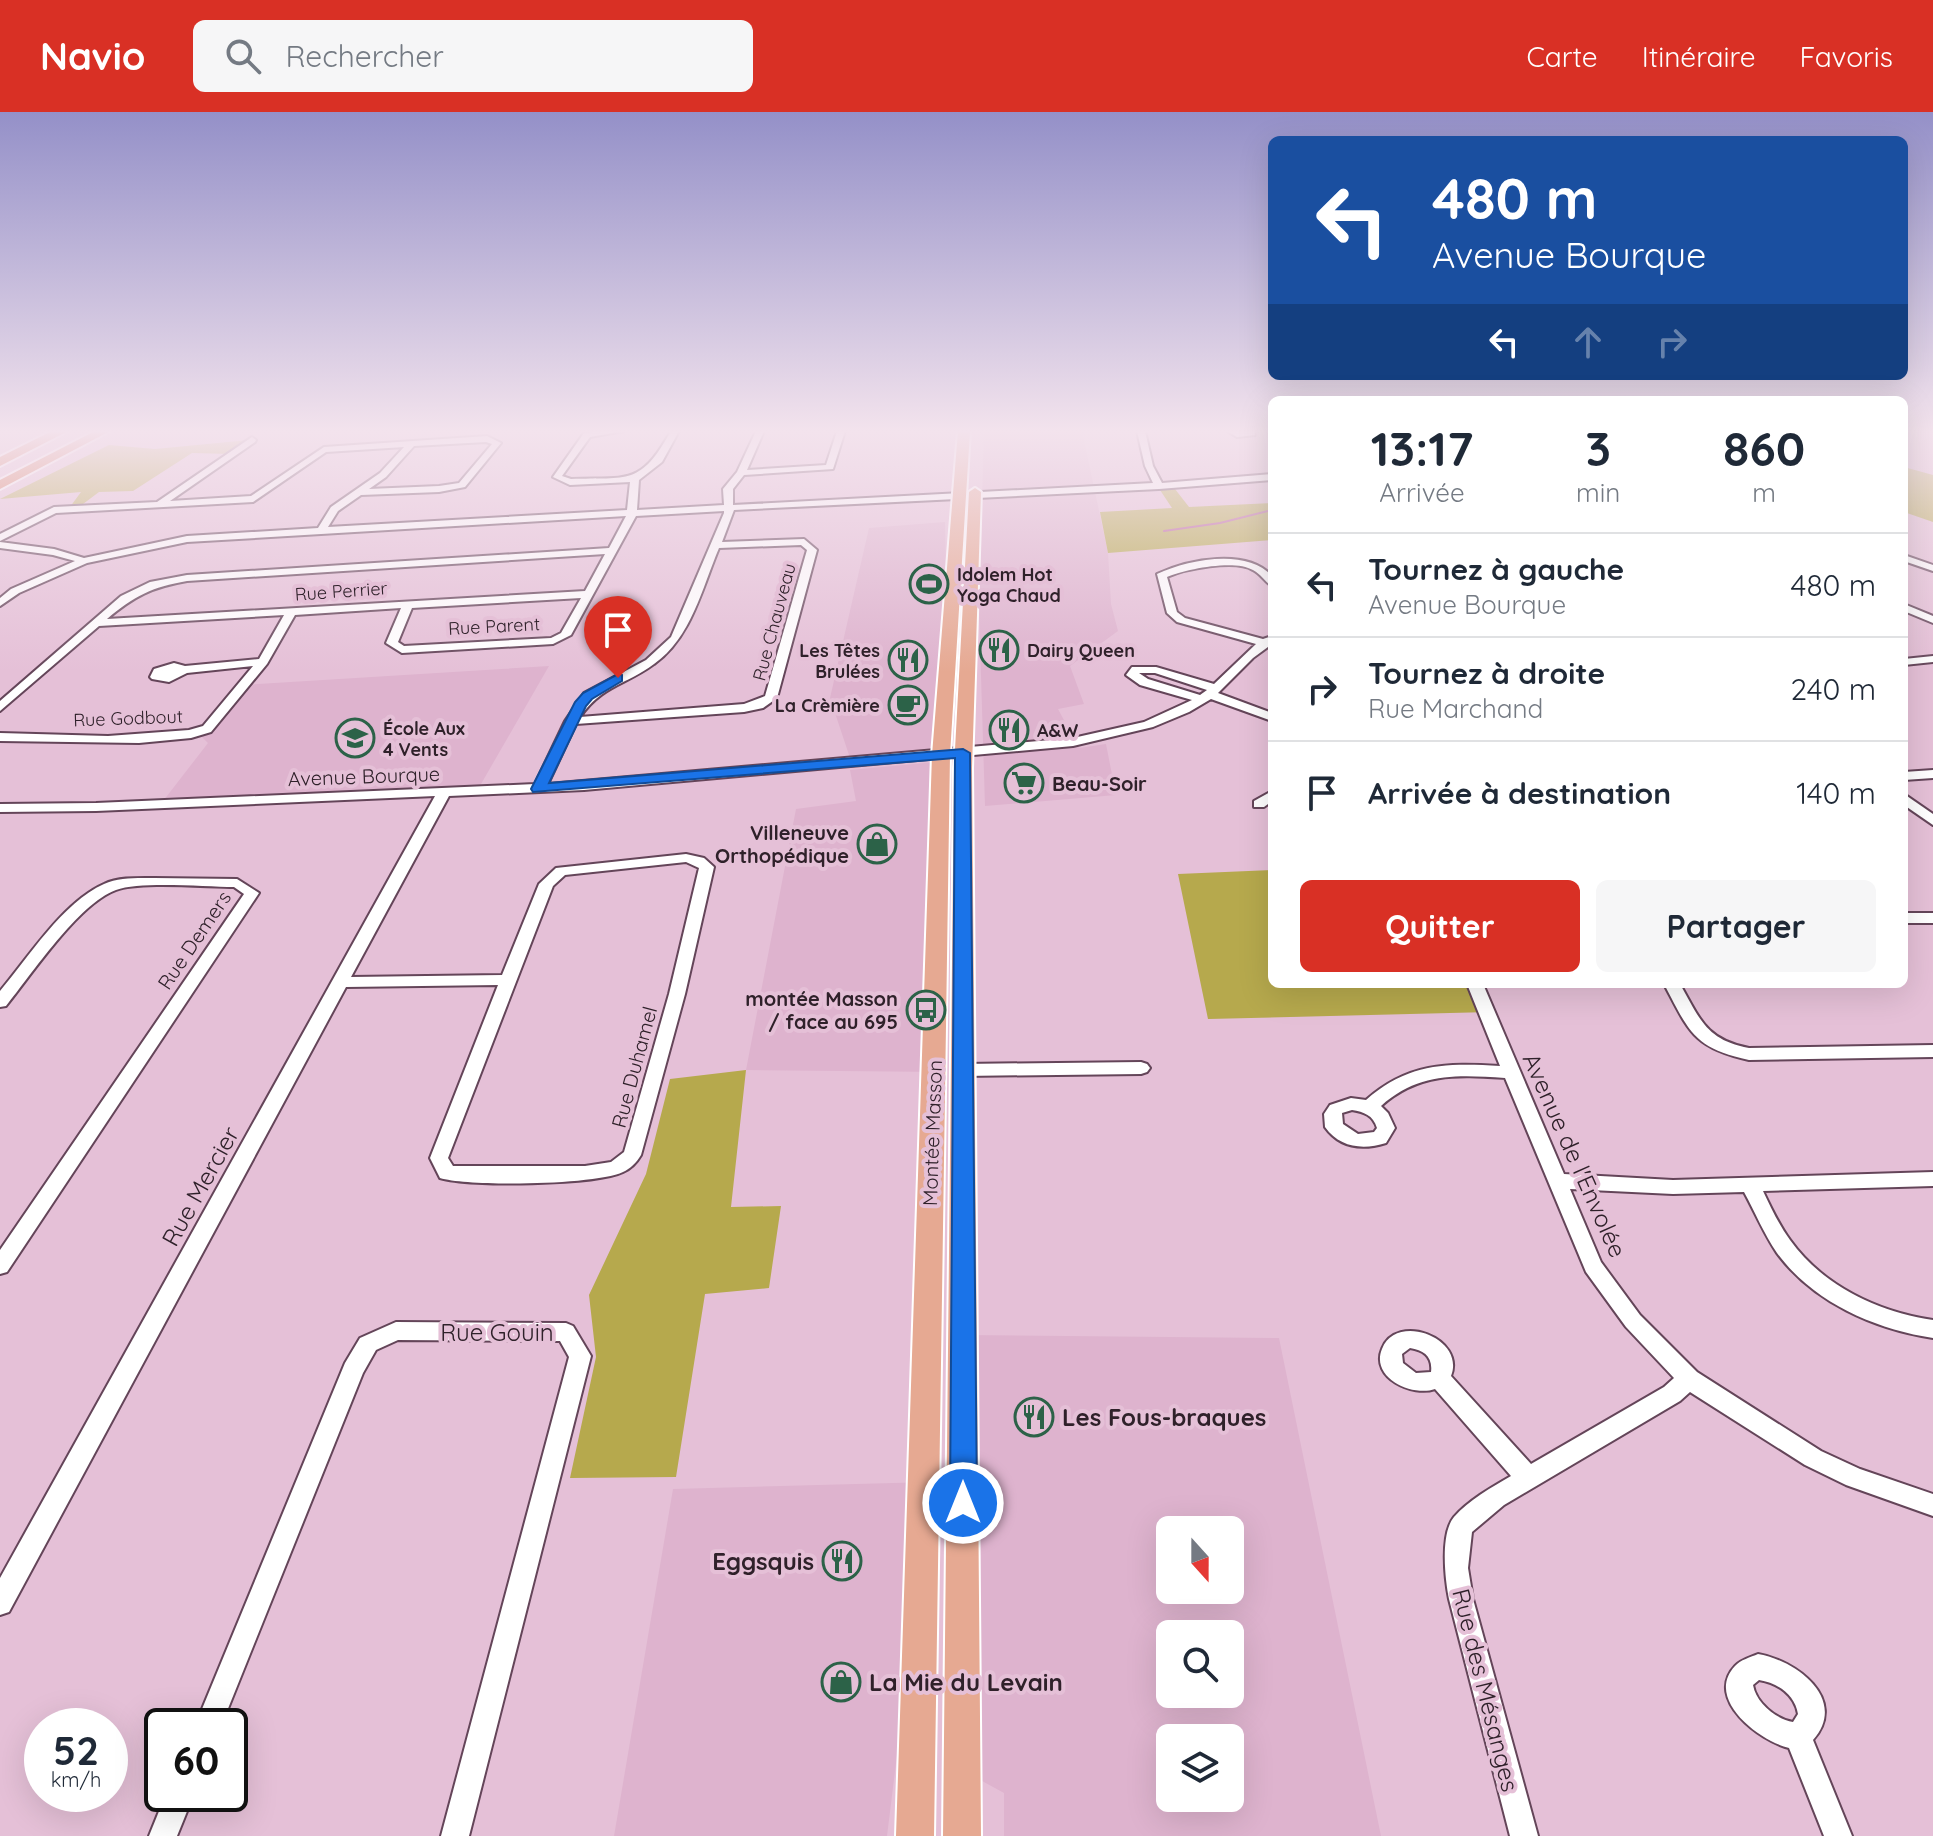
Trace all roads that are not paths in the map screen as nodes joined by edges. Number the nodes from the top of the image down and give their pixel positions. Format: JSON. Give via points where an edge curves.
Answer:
{"nodes":[{"id":1,"x":51,"y":511,"type":"edge"},
{"id":2,"x":332,"y":511,"type":"edge"},
{"id":3,"x":661,"y":511,"type":"edge"},
{"id":4,"x":727,"y":511,"type":"edge"},
{"id":5,"x":968,"y":511,"type":"edge"},
{"id":6,"x":631,"y":513,"type":"junction"},
{"id":7,"x":321,"y":530,"type":"junction"},
{"id":8,"x":0,"y":538,"type":"edge"},
{"id":9,"x":0,"y":545,"type":"edge"},
{"id":10,"x":715,"y":545,"type":"junction"},
{"id":11,"x":612,"y":551,"type":"junction"},
{"id":12,"x":1908,"y":559,"type":"edge"},
{"id":13,"x":84,"y":561,"type":"junction"},
{"id":14,"x":1933,"y":568,"type":"edge"},
{"id":15,"x":1268,"y":578,"type":"edge"},
{"id":16,"x":0,"y":591,"type":"edge"},
{"id":17,"x":15,"y":591,"type":"junction"},
{"id":18,"x":589,"y":594,"type":"junction"},
{"id":19,"x":962,"y":597,"type":"junction"},
{"id":20,"x":0,"y":603,"type":"edge"},
{"id":21,"x":408,"y":604,"type":"junction"},
{"id":22,"x":1908,"y":609,"type":"edge"},
{"id":23,"x":291,"y":612,"type":"junction"},
{"id":24,"x":1933,"y":620,"type":"edge"},
{"id":25,"x":96,"y":623,"type":"junction"},
{"id":26,"x":1268,"y":641,"type":"edge"},
{"id":27,"x":1933,"y":659,"type":"edge"},
{"id":28,"x":263,"y":662,"type":"junction"},
{"id":29,"x":1908,"y":662,"type":"edge"},
{"id":30,"x":184,"y":670,"type":"dead end"},
{"id":31,"x":1209,"y":694,"type":"junction"},
{"id":32,"x":0,"y":707,"type":"edge"},
{"id":33,"x":1268,"y":716,"type":"edge"},
{"id":34,"x":571,"y":721,"type":"junction"},
{"id":35,"x":0,"y":737,"type":"edge"},
{"id":36,"x":963,"y":753,"type":"junction"},
{"id":37,"x":941,"y":755,"type":"junction"},
{"id":38,"x":1933,"y":774,"type":"edge"},
{"id":39,"x":1908,"y":776,"type":"edge"},
{"id":40,"x":539,"y":789,"type":"junction"},
{"id":41,"x":444,"y":792,"type":"junction"},
{"id":42,"x":1268,"y":798,"type":"edge"},
{"id":43,"x":1908,"y":801,"type":"edge"},
{"id":44,"x":1259,"y":804,"type":"dead end"},
{"id":45,"x":0,"y":808,"type":"edge"},
{"id":46,"x":1933,"y":821,"type":"edge"},
{"id":47,"x":1908,"y":918,"type":"edge"},
{"id":48,"x":1933,"y":918,"type":"edge"},
{"id":49,"x":508,"y":980,"type":"junction"},
{"id":50,"x":343,"y":982,"type":"junction"},
{"id":51,"x":1477,"y":988,"type":"edge"},
{"id":52,"x":1674,"y":988,"type":"edge"},
{"id":53,"x":0,"y":1002,"type":"edge"},
{"id":54,"x":1933,"y":1051,"type":"edge"},
{"id":55,"x":1141,"y":1068,"type":"dead end"},
{"id":56,"x":962,"y":1070,"type":"junction"},
{"id":57,"x":1509,"y":1072,"type":"junction"},
{"id":58,"x":1369,"y":1107,"type":"dead end"},
{"id":59,"x":1933,"y":1179,"type":"edge"},
{"id":60,"x":1558,"y":1181,"type":"junction"},
{"id":61,"x":1750,"y":1186,"type":"junction"},
{"id":62,"x":0,"y":1266,"type":"edge"},
{"id":63,"x":1933,"y":1329,"type":"edge"},
{"id":64,"x":1439,"y":1378,"type":"dead end"},
{"id":65,"x":1689,"y":1379,"type":"junction"},
{"id":66,"x":1528,"y":1478,"type":"junction"},
{"id":67,"x":1933,"y":1505,"type":"edge"},
{"id":68,"x":0,"y":1603,"type":"edge"},
{"id":69,"x":215,"y":1708,"type":"edge"},
{"id":70,"x":1798,"y":1736,"type":"dead end"},
{"id":71,"x":173,"y":1812,"type":"edge"},
{"id":72,"x":163,"y":1836,"type":"edge"},
{"id":73,"x":455,"y":1836,"type":"edge"},
{"id":74,"x":915,"y":1836,"type":"edge"},
{"id":75,"x":962,"y":1836,"type":"edge"},
{"id":76,"x":1524,"y":1836,"type":"edge"},
{"id":77,"x":1838,"y":1836,"type":"edge"}],
"edges":[{"from":1,"to":8,"type":"street"},
{"from":2,"to":7,"type":"street"},
{"from":3,"to":6,"type":"street"},
{"from":4,"to":10,"type":"street"},
{"from":5,"to":19,"type":"main road","name":"Montée Masson"},
{"from":6,"to":7,"type":"street"},
{"from":6,"to":11,"type":"street","name":"Rue Parent"},
{"from":7,"to":13,"type":"street","via":[[187,539]]},
{"from":9,"to":13,"type":"street"},
{"from":10,"to":34,"type":"street","via":[[676,638],[650,662],[588,696]]},
{"from":10,"to":34,"type":"street","name":"Rue Chauveau","via":[[804,542],[812,550],[771,698],[744,708]]},
{"from":11,"to":18,"type":"street","name":"Rue Parent"},
{"from":11,"to":25,"type":"street","via":[[172,580],[134,592]]},
{"from":12,"to":14,"type":"street"},
{"from":13,"to":17,"type":"street"},
{"from":15,"to":26,"type":"street","via":[[1258,567],[1239,563],[1172,569],[1161,576],[1172,613],[1181,620]]},
{"from":16,"to":17,"type":"street"},
{"from":17,"to":20,"type":"street"},
{"from":18,"to":21,"type":"street","name":"Rue Perrier"},
{"from":18,"to":21,"type":"street","name":"Rue Parent","via":[[565,635],[553,641],[402,650],[392,643]]},
{"from":19,"to":36,"type":"main road","name":"Montée Masson"},
{"from":19,"to":37,"type":"main road","name":"Montée Masson"},
{"from":21,"to":23,"type":"street","name":"Rue Perrier"},
{"from":22,"to":24,"type":"street"},
{"from":23,"to":25,"type":"street","name":"Rue Perrier"},
{"from":23,"to":28,"type":"street","name":"Rue Godbout"},
{"from":25,"to":32,"type":"street"},
{"from":26,"to":31,"type":"street","name":"Avenue Bourque"},
{"from":27,"to":29,"type":"street"},
{"from":28,"to":30,"type":"street"},
{"from":28,"to":35,"type":"street","name":"Rue Godbout","via":[[198,733]]},
{"from":31,"to":31,"type":"street","via":[[1156,670],[1136,669],[1132,675]]},
{"from":31,"to":33,"type":"street"},
{"from":31,"to":36,"type":"street","name":"Avenue Bourque","via":[[1155,722],[1104,736]]},
{"from":34,"to":40,"type":"street"},
{"from":36,"to":37,"type":"street","name":"Avenue Bourque"},
{"from":36,"to":56,"type":"main road","name":"Montée Masson"},
{"from":37,"to":40,"type":"street","name":"Avenue Bourque"},
{"from":37,"to":74,"type":"main road","name":"Montée Masson"},
{"from":38,"to":39,"type":"street"},
{"from":40,"to":41,"type":"street","name":"Avenue Bourque"},
{"from":41,"to":45,"type":"street","name":"Avenue Bourque"},
{"from":41,"to":50,"type":"street","name":"Rue Mercier"},
{"from":42,"to":44,"type":"street"},
{"from":43,"to":46,"type":"street"},
{"from":47,"to":48,"type":"street"},
{"from":49,"to":49,"type":"street","name":"Rue Duhamel","via":[[439,1158],[447,1173],[597,1172],[616,1167],[632,1155],[707,867],[686,858],[561,871],[546,884]]},
{"from":49,"to":50,"type":"street"},
{"from":50,"to":68,"type":"street","name":"Rue Mercier"},
{"from":51,"to":57,"type":"street","name":"Avenue de l'Envolée"},
{"from":52,"to":54,"type":"street","via":[[1703,1038],[1723,1050]]},
{"from":53,"to":62,"type":"street","name":"Rue Demers","via":[[79,909],[115,885],[237,883],[252,893]]},
{"from":55,"to":56,"type":"street"},
{"from":56,"to":75,"type":"main road","name":"Montée Masson"},
{"from":57,"to":58,"type":"street","via":[[1476,1070],[1410,1079]]},
{"from":57,"to":60,"type":"street","name":"Avenue de l'Envolée"},
{"from":59,"to":61,"type":"street"},
{"from":60,"to":61,"type":"street"},
{"from":60,"to":65,"type":"street","name":"Avenue de l'Envolée","via":[[1593,1266],[1633,1321]]},
{"from":61,"to":63,"type":"street","via":[[1789,1255],[1817,1281],[1864,1310],[1903,1326]]},
{"from":64,"to":66,"type":"street"},
{"from":65,"to":66,"type":"street","name":"Rue des Mésanges"},
{"from":65,"to":67,"type":"street","name":"Avenue de l'Envolée","via":[[1813,1458]]},
{"from":66,"to":76,"type":"street","name":"Rue des Mésanges","via":[[1461,1526],[1456,1568]]},
{"from":69,"to":73,"type":"street","name":"Rue Gouin","via":[[368,1344],[396,1331],[566,1332],[580,1356]]},
{"from":70,"to":77,"type":"street"},
{"from":71,"to":72,"type":"street"}]}
